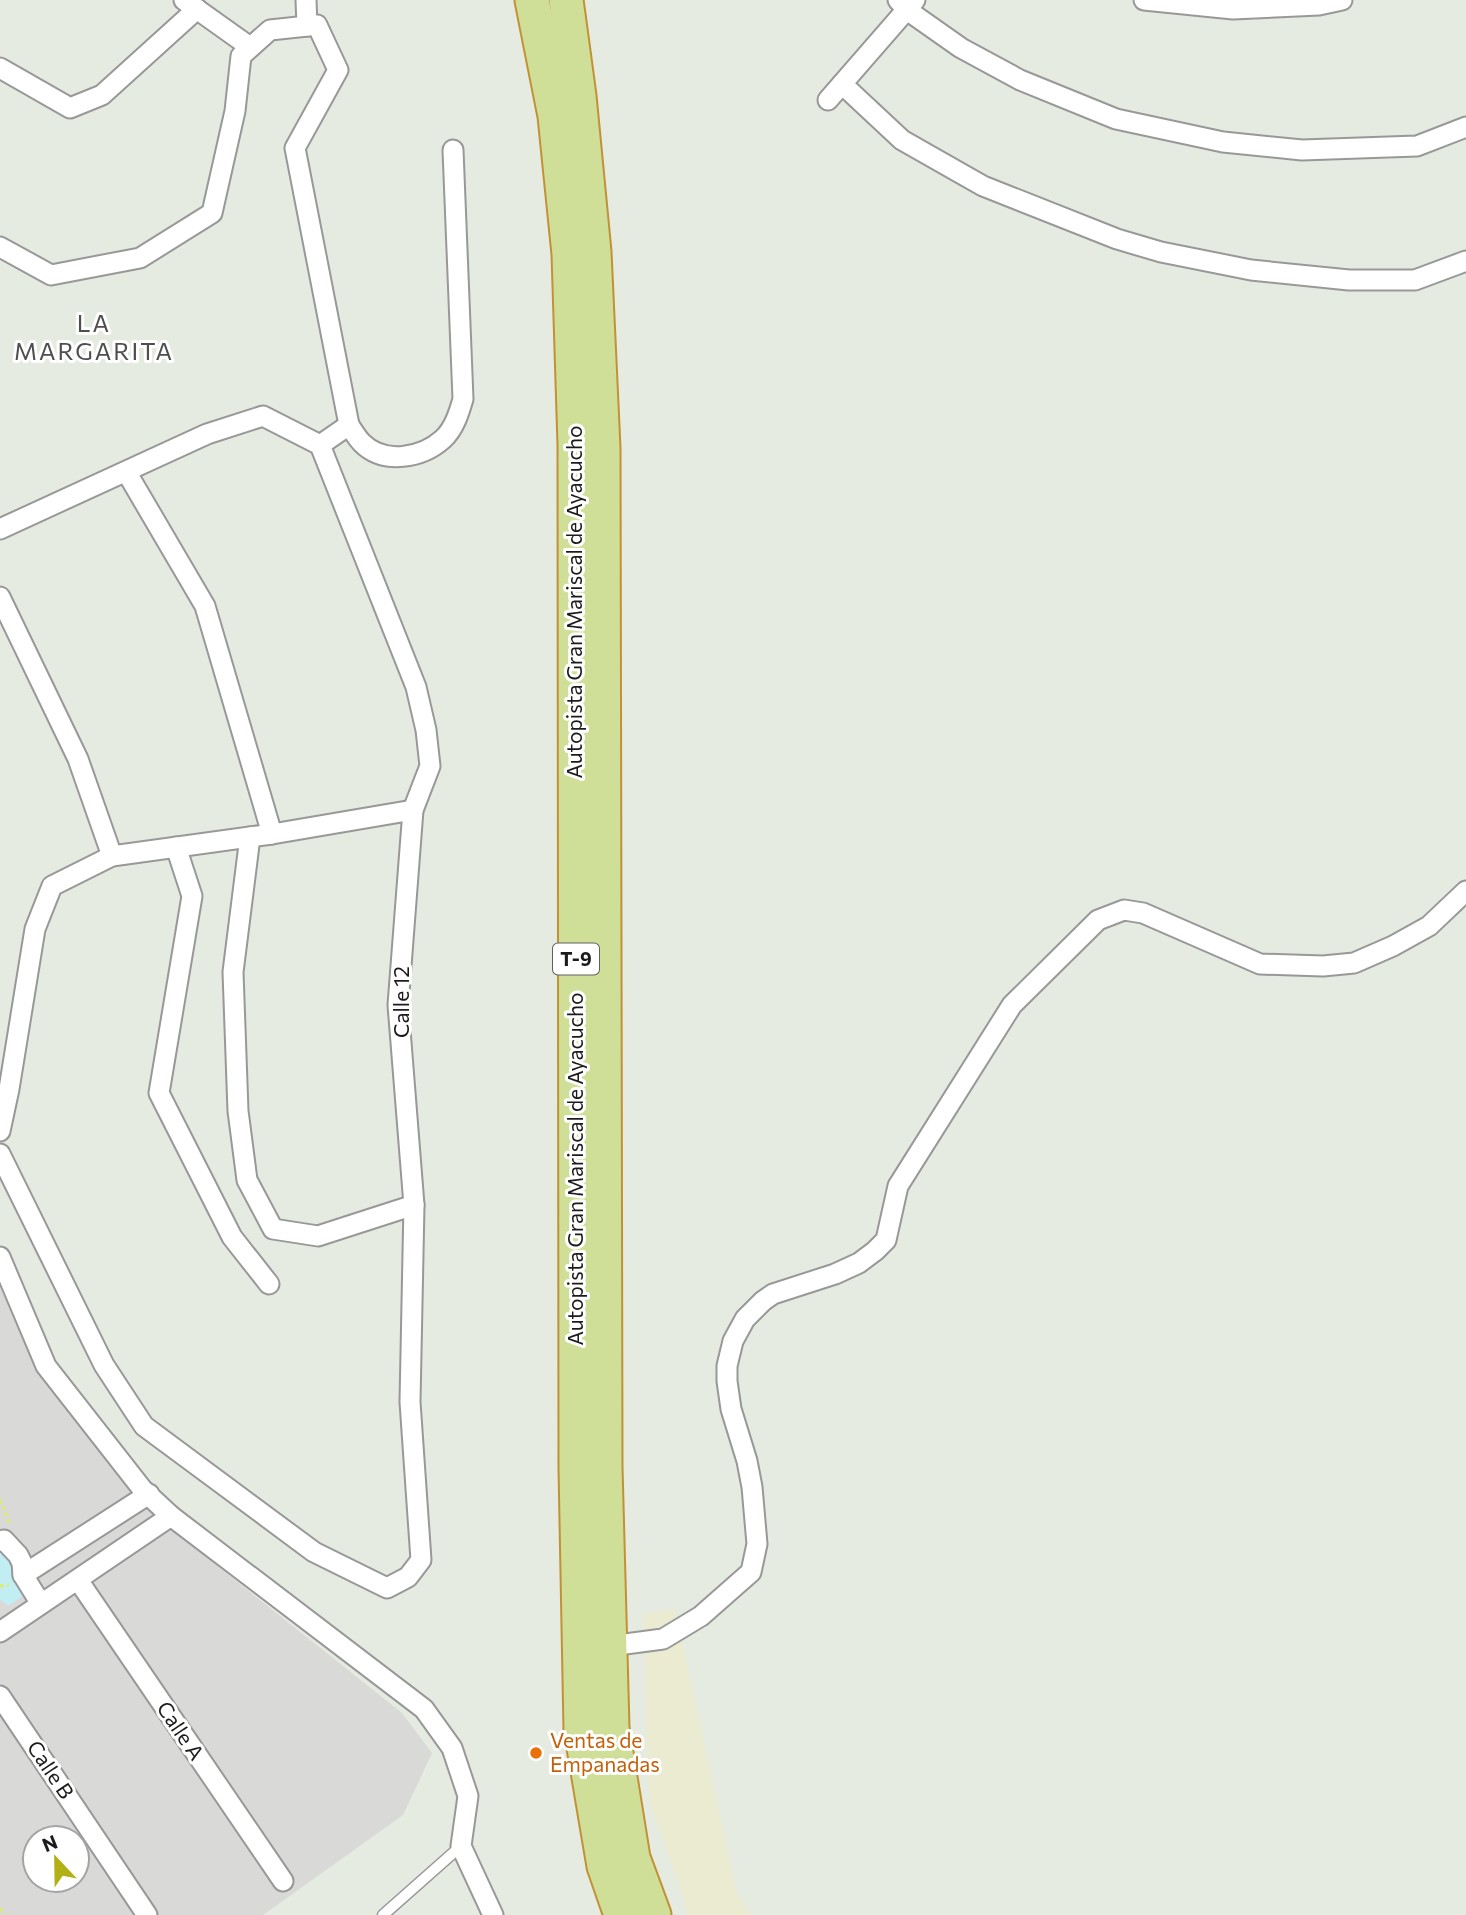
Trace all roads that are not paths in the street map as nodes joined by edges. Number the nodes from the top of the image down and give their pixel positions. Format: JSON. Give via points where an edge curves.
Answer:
{"nodes":[{"id":1,"x":306,"y":0,"type":"edge"},
{"id":2,"x":532,"y":0,"type":"edge"},
{"id":3,"x":566,"y":0,"type":"edge"},
{"id":4,"x":1144,"y":0,"type":"edge"},
{"id":5,"x":1342,"y":0,"type":"edge"},
{"id":6,"x":907,"y":3,"type":"edge"},
{"id":7,"x":190,"y":5,"type":"edge"},
{"id":8,"x":307,"y":26,"type":"junction"},
{"id":9,"x":250,"y":47,"type":"junction"},
{"id":10,"x":0,"y":68,"type":"edge"},
{"id":11,"x":842,"y":84,"type":"junction"},
{"id":12,"x":828,"y":100,"type":"dead end"},
{"id":13,"x":1466,"y":127,"type":"edge"},
{"id":14,"x":453,"y":150,"type":"dead end"},
{"id":15,"x":0,"y":247,"type":"edge"},
{"id":16,"x":1466,"y":261,"type":"edge"},
{"id":17,"x":349,"y":425,"type":"junction"},
{"id":18,"x":320,"y":445,"type":"junction"},
{"id":19,"x":127,"y":473,"type":"junction"},
{"id":20,"x":0,"y":529,"type":"edge"},
{"id":21,"x":0,"y":597,"type":"edge"},
{"id":22,"x":414,"y":810,"type":"junction"},
{"id":23,"x":272,"y":834,"type":"junction"},
{"id":24,"x":250,"y":837,"type":"junction"},
{"id":25,"x":176,"y":847,"type":"junction"},
{"id":26,"x":112,"y":856,"type":"junction"},
{"id":27,"x":1466,"y":891,"type":"edge"},
{"id":28,"x":0,"y":1131,"type":"edge"},
{"id":29,"x":0,"y":1154,"type":"edge"},
{"id":30,"x":414,"y":1205,"type":"junction"},
{"id":31,"x":0,"y":1257,"type":"edge"},
{"id":32,"x":269,"y":1284,"type":"dead end"},
{"id":33,"x":149,"y":1494,"type":"junction"},
{"id":34,"x":171,"y":1516,"type":"junction"},
{"id":35,"x":1,"y":1536,"type":"edge"},
{"id":36,"x":23,"y":1575,"type":"junction"},
{"id":37,"x":78,"y":1580,"type":"junction"},
{"id":38,"x":41,"y":1605,"type":"junction"},
{"id":39,"x":0,"y":1632,"type":"edge"},
{"id":40,"x":610,"y":1646,"type":"junction"},
{"id":41,"x":0,"y":1696,"type":"edge"},
{"id":42,"x":461,"y":1846,"type":"junction"},
{"id":43,"x":283,"y":1881,"type":"dead end"},
{"id":44,"x":147,"y":1915,"type":"edge"},
{"id":45,"x":383,"y":1915,"type":"edge"},
{"id":46,"x":493,"y":1915,"type":"edge"},
{"id":47,"x":621,"y":1915,"type":"edge"},
{"id":48,"x":654,"y":1915,"type":"edge"}],
"edges":[{"from":1,"to":8,"type":"street"},
{"from":2,"to":47,"type":"highway","name":"Autopista Gran Mariscal de Ayacucho","number":"T-9","via":[[555,116],[569,254],[576,445],[576,1468],[581,1730],[604,1866]]},
{"from":3,"to":40,"type":"highway","name":"Autopista Gran Mariscal de Ayacucho","number":"T-9","via":[[594,252],[603,448],[605,1453]]},
{"from":4,"to":5,"type":"street","via":[[1233,9]]},
{"from":6,"to":11,"type":"street"},
{"from":6,"to":13,"type":"street","via":[[961,48],[1020,80],[1116,119],[1223,142],[1302,150],[1417,146]]},
{"from":7,"to":9,"type":"street"},
{"from":7,"to":10,"type":"street","via":[[102,95],[70,108]]},
{"from":8,"to":9,"type":"street","via":[[270,30]]},
{"from":8,"to":17,"type":"street","via":[[317,25],[338,70],[295,148]]},
{"from":9,"to":15,"type":"street","via":[[241,56],[235,111],[212,213],[140,258],[51,275]]},
{"from":11,"to":12,"type":"street"},
{"from":11,"to":16,"type":"street","via":[[902,140],[983,186],[1161,252],[1251,270],[1349,280],[1415,280]]},
{"from":14,"to":17,"type":"street","via":[[463,400],[457,420],[444,439],[414,456],[384,456],[363,444]]},
{"from":17,"to":18,"type":"street"},
{"from":18,"to":19,"type":"street","via":[[263,416],[206,434]]},
{"from":18,"to":22,"type":"street","name":"Calle 12","via":[[416,687],[430,766]]},
{"from":19,"to":20,"type":"street"},
{"from":19,"to":23,"type":"street","via":[[205,606]]},
{"from":21,"to":26,"type":"street","via":[[78,759]]},
{"from":22,"to":23,"type":"street"},
{"from":22,"to":30,"type":"street","name":"Calle 12","via":[[398,1005]]},
{"from":23,"to":24,"type":"street"},
{"from":24,"to":25,"type":"street"},
{"from":24,"to":30,"type":"street","via":[[233,972],[238,1111],[247,1180],[274,1229],[318,1236]]},
{"from":25,"to":26,"type":"street"},
{"from":25,"to":32,"type":"street","via":[[192,896],[159,1093],[232,1237]]},
{"from":26,"to":28,"type":"street","via":[[52,886],[35,929]]},
{"from":27,"to":40,"type":"street","via":[[1429,926],[1394,946],[1354,963],[1323,966],[1260,964],[1143,913],[1124,910],[1098,920],[1012,1004],[898,1186],[886,1240],[859,1263],[773,1294],[753,1309],[738,1329],[729,1353],[727,1381],[752,1487],[757,1544],[751,1572],[701,1616],[663,1639]]},
{"from":29,"to":30,"type":"street","name":"Calle 12","via":[[104,1365],[144,1426],[314,1552],[387,1588],[408,1577],[421,1560],[410,1402]]},
{"from":31,"to":33,"type":"street","via":[[46,1366]]},
{"from":33,"to":34,"type":"street"},
{"from":33,"to":36,"type":"street"},
{"from":34,"to":37,"type":"street"},
{"from":34,"to":42,"type":"street","via":[[424,1709],[452,1748],[468,1796]]},
{"from":35,"to":36,"type":"street","via":[[22,1563]]},
{"from":36,"to":38,"type":"street"},
{"from":37,"to":38,"type":"street"},
{"from":37,"to":43,"type":"street","name":"Calle A"},
{"from":38,"to":39,"type":"street"},
{"from":40,"to":48,"type":"highway","name":"Autopista Gran Mariscal de Ayacucho","number":"T-9","via":[[612,1728],[633,1858]]},
{"from":41,"to":44,"type":"street","name":"Calle B"},
{"from":42,"to":45,"type":"lane"},
{"from":42,"to":46,"type":"street"}]}
